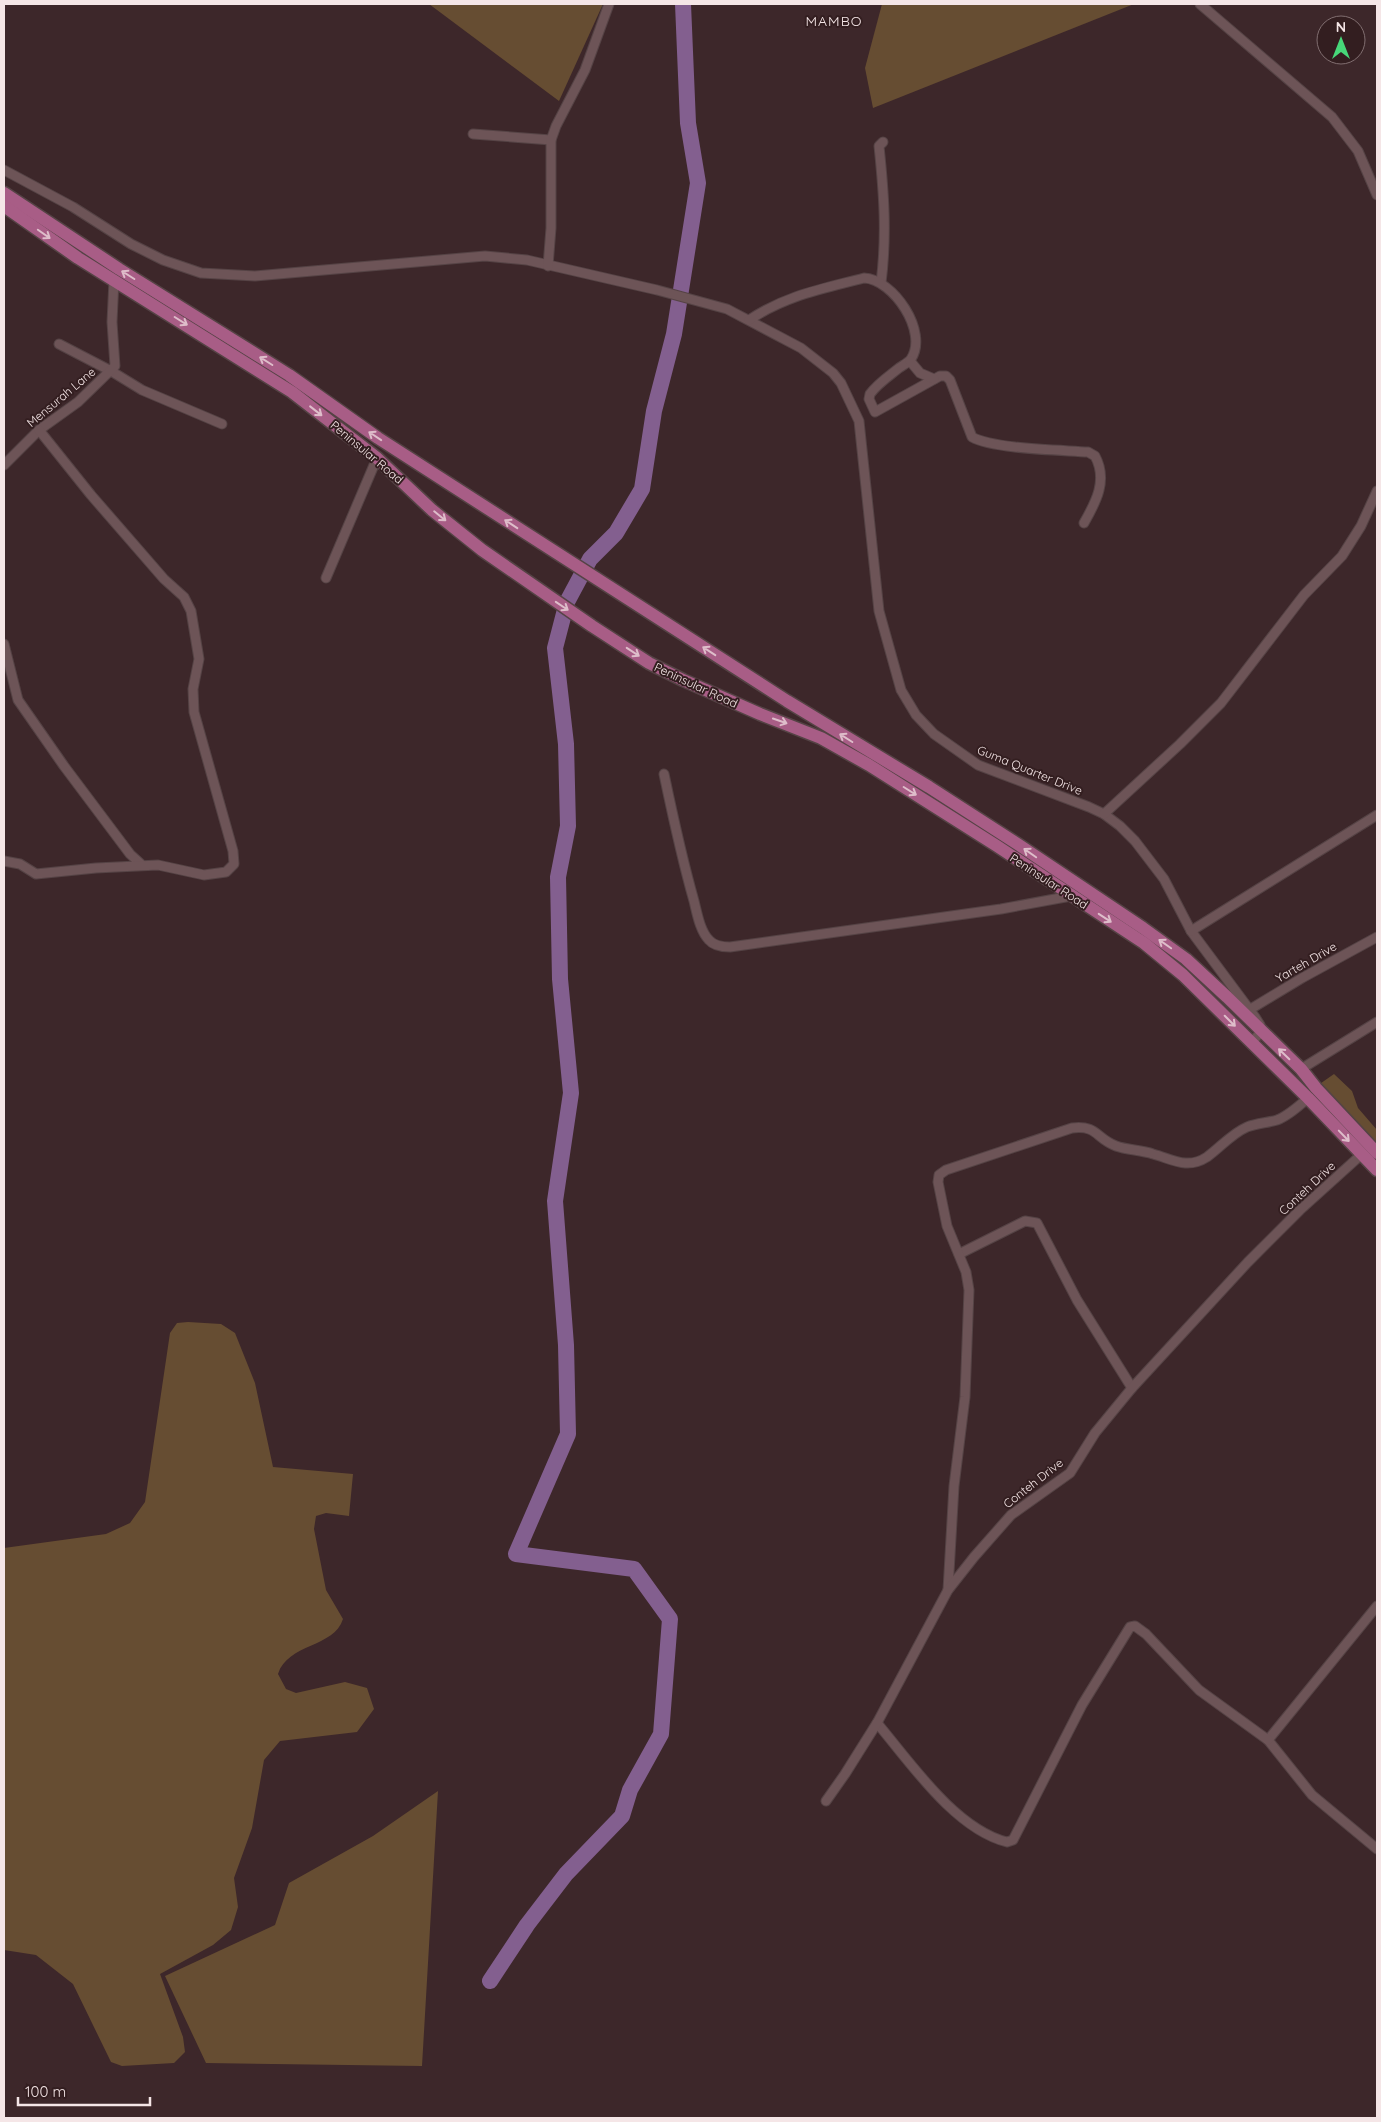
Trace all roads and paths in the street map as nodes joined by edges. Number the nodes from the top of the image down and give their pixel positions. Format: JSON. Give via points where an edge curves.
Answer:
{"nodes":[{"id":1,"x":608,"y":4,"type":"edge"},
{"id":2,"x":1200,"y":4,"type":"edge"},
{"id":3,"x":473,"y":134,"type":"dead end"},
{"id":4,"x":552,"y":140,"type":"junction"},
{"id":5,"x":883,"y":142,"type":"dead end"},
{"id":6,"x":4,"y":170,"type":"edge"},
{"id":7,"x":4,"y":193,"type":"edge"},
{"id":8,"x":1377,"y":195,"type":"edge"},
{"id":9,"x":4,"y":206,"type":"edge"},
{"id":10,"x":548,"y":266,"type":"junction"},
{"id":11,"x":114,"y":280,"type":"junction"},
{"id":12,"x":881,"y":282,"type":"junction"},
{"id":13,"x":749,"y":320,"type":"junction"},
{"id":14,"x":59,"y":344,"type":"dead end"},
{"id":15,"x":910,"y":361,"type":"junction"},
{"id":16,"x":111,"y":370,"type":"junction"},
{"id":17,"x":934,"y":379,"type":"junction"},
{"id":18,"x":222,"y":424,"type":"dead end"},
{"id":19,"x":39,"y":430,"type":"junction"},
{"id":20,"x":377,"y":458,"type":"junction"},
{"id":21,"x":4,"y":465,"type":"edge"},
{"id":22,"x":1377,"y":491,"type":"edge"},
{"id":23,"x":1084,"y":523,"type":"dead end"},
{"id":24,"x":326,"y":578,"type":"dead end"},
{"id":25,"x":4,"y":644,"type":"edge"},
{"id":26,"x":664,"y":774,"type":"dead end"},
{"id":27,"x":1104,"y":814,"type":"junction"},
{"id":28,"x":1377,"y":815,"type":"edge"},
{"id":29,"x":4,"y":861,"type":"edge"},
{"id":30,"x":142,"y":865,"type":"junction"},
{"id":31,"x":1071,"y":896,"type":"junction"},
{"id":32,"x":1191,"y":931,"type":"junction"},
{"id":33,"x":1377,"y":937,"type":"edge"},
{"id":34,"x":1249,"y":1010,"type":"junction"},
{"id":35,"x":1377,"y":1022,"type":"edge"},
{"id":36,"x":1261,"y":1032,"type":"junction"},
{"id":37,"x":1251,"y":1043,"type":"junction"},
{"id":38,"x":1301,"y":1069,"type":"junction"},
{"id":39,"x":1308,"y":1098,"type":"junction"},
{"id":40,"x":1377,"y":1153,"type":"edge"},
{"id":41,"x":1362,"y":1154,"type":"junction"},
{"id":42,"x":1377,"y":1170,"type":"edge"},
{"id":43,"x":959,"y":1254,"type":"junction"},
{"id":44,"x":1132,"y":1388,"type":"junction"},
{"id":45,"x":948,"y":1590,"type":"junction"},
{"id":46,"x":1377,"y":1606,"type":"edge"},
{"id":47,"x":877,"y":1723,"type":"junction"},
{"id":48,"x":1268,"y":1740,"type":"junction"},
{"id":49,"x":826,"y":1801,"type":"dead end"},
{"id":50,"x":1377,"y":1849,"type":"edge"}],
"edges":[{"from":1,"to":4,"type":"street","via":[[585,70]]},
{"from":2,"to":8,"type":"street","via":[[1332,117],[1358,151]]},
{"from":3,"to":4,"type":"street"},
{"from":4,"to":10,"type":"street"},
{"from":5,"to":12,"type":"street","via":[[880,146],[886,238]]},
{"from":6,"to":10,"type":"street","via":[[73,207],[131,244],[200,273],[255,276],[485,256],[528,260]]},
{"from":36,"to":7,"type":"main road","name":"Peninsular Road","one_way":true,"via":[[1186,959],[1143,928],[929,787],[787,702],[378,438],[290,375]]},
{"from":9,"to":11,"type":"main road","name":"Peninsular Road","one_way":true},
{"from":10,"to":13,"type":"street","name":"Guma Quarter Drive","via":[[700,301]]},
{"from":11,"to":16,"type":"street","name":"Mensurah Lane","via":[[115,366]]},
{"from":11,"to":20,"type":"main road","name":"Peninsular Road","one_way":true,"via":[[292,392]]},
{"from":12,"to":13,"type":"street","via":[[864,278],[811,291],[783,300]]},
{"from":12,"to":15,"type":"street","via":[[905,308],[914,325],[916,338]]},
{"from":13,"to":27,"type":"street","name":"Guma Quarter Drive","via":[[801,348],[823,364],[841,383],[854,408],[879,611],[900,690],[916,715],[934,734],[978,765]]},
{"from":14,"to":16,"type":"street"},
{"from":15,"to":17,"type":"street","via":[[920,373]]},
{"from":15,"to":17,"type":"street","via":[[871,392],[869,399],[875,412]]},
{"from":16,"to":18,"type":"street","via":[[142,390]]},
{"from":16,"to":19,"type":"street","name":"Mensurah Lane","via":[[78,402]]},
{"from":17,"to":23,"type":"street","via":[[946,376],[950,380],[972,437],[979,441],[1088,452],[1095,456],[1101,485],[1097,501]]},
{"from":19,"to":21,"type":"street","name":"Mensurah Lane"},
{"from":19,"to":30,"type":"street","via":[[129,539],[184,597],[191,611],[198,660],[193,689],[194,712],[234,864],[226,872],[204,875],[158,865]]},
{"from":20,"to":24,"type":"street"},
{"from":20,"to":31,"type":"main road","name":"Peninsular Road","one_way":true,"via":[[439,516],[482,550],[649,663],[829,742],[972,830]]},
{"from":22,"to":27,"type":"street","via":[[1362,526],[1342,556],[1304,594],[1221,703]]},
{"from":25,"to":30,"type":"street","via":[[18,700],[130,854]]},
{"from":26,"to":31,"type":"street","via":[[699,920],[707,939],[722,946],[1001,909]]},
{"from":27,"to":32,"type":"street","name":"Guma Quarter Drive","via":[[1135,841],[1164,879]]},
{"from":28,"to":32,"type":"street"},
{"from":29,"to":30,"type":"street","via":[[20,864],[36,874]]},
{"from":31,"to":37,"type":"main road","name":"Peninsular Road","one_way":true,"via":[[1144,943],[1183,975]]},
{"from":32,"to":34,"type":"street","name":"Guma Quarter Drive"},
{"from":33,"to":34,"type":"street","name":"Yarteh Drive"},
{"from":34,"to":36,"type":"street","name":"Guma Quarter Drive"},
{"from":35,"to":38,"type":"street"},
{"from":36,"to":37,"type":"street"},
{"from":38,"to":36,"type":"main road","name":"Peninsular Road","one_way":true},
{"from":37,"to":39,"type":"main road","name":"Peninsular Road"},
{"from":38,"to":40,"type":"main road","name":"Peninsular Road"},
{"from":39,"to":41,"type":"main road","name":"Peninsular Road","one_way":true},
{"from":39,"to":43,"type":"street","via":[[1277,1120],[1261,1122],[1234,1134],[1195,1163],[1169,1161],[1154,1154],[1116,1146],[1092,1129],[1081,1127],[946,1170],[939,1175],[938,1182],[947,1226]]},
{"from":41,"to":42,"type":"main road","name":"Peninsular Road"},
{"from":41,"to":44,"type":"street","name":"Conteh Drive","via":[[1248,1262]]},
{"from":43,"to":44,"type":"street","via":[[1025,1221],[1036,1223],[1077,1300]]},
{"from":43,"to":45,"type":"street","via":[[966,1272],[969,1315]]},
{"from":44,"to":45,"type":"street","name":"Conteh Drive","via":[[1094,1432],[1070,1472],[1011,1515]]},
{"from":45,"to":47,"type":"street","name":"Conteh Drive"},
{"from":46,"to":48,"type":"street"},
{"from":47,"to":48,"type":"street","via":[[956,1812],[980,1830],[1007,1842],[1012,1840],[1082,1705],[1130,1627],[1136,1626],[1146,1634],[1199,1690]]},
{"from":47,"to":49,"type":"street","name":"Conteh Drive"},
{"from":48,"to":50,"type":"street","via":[[1312,1795]]}]}
